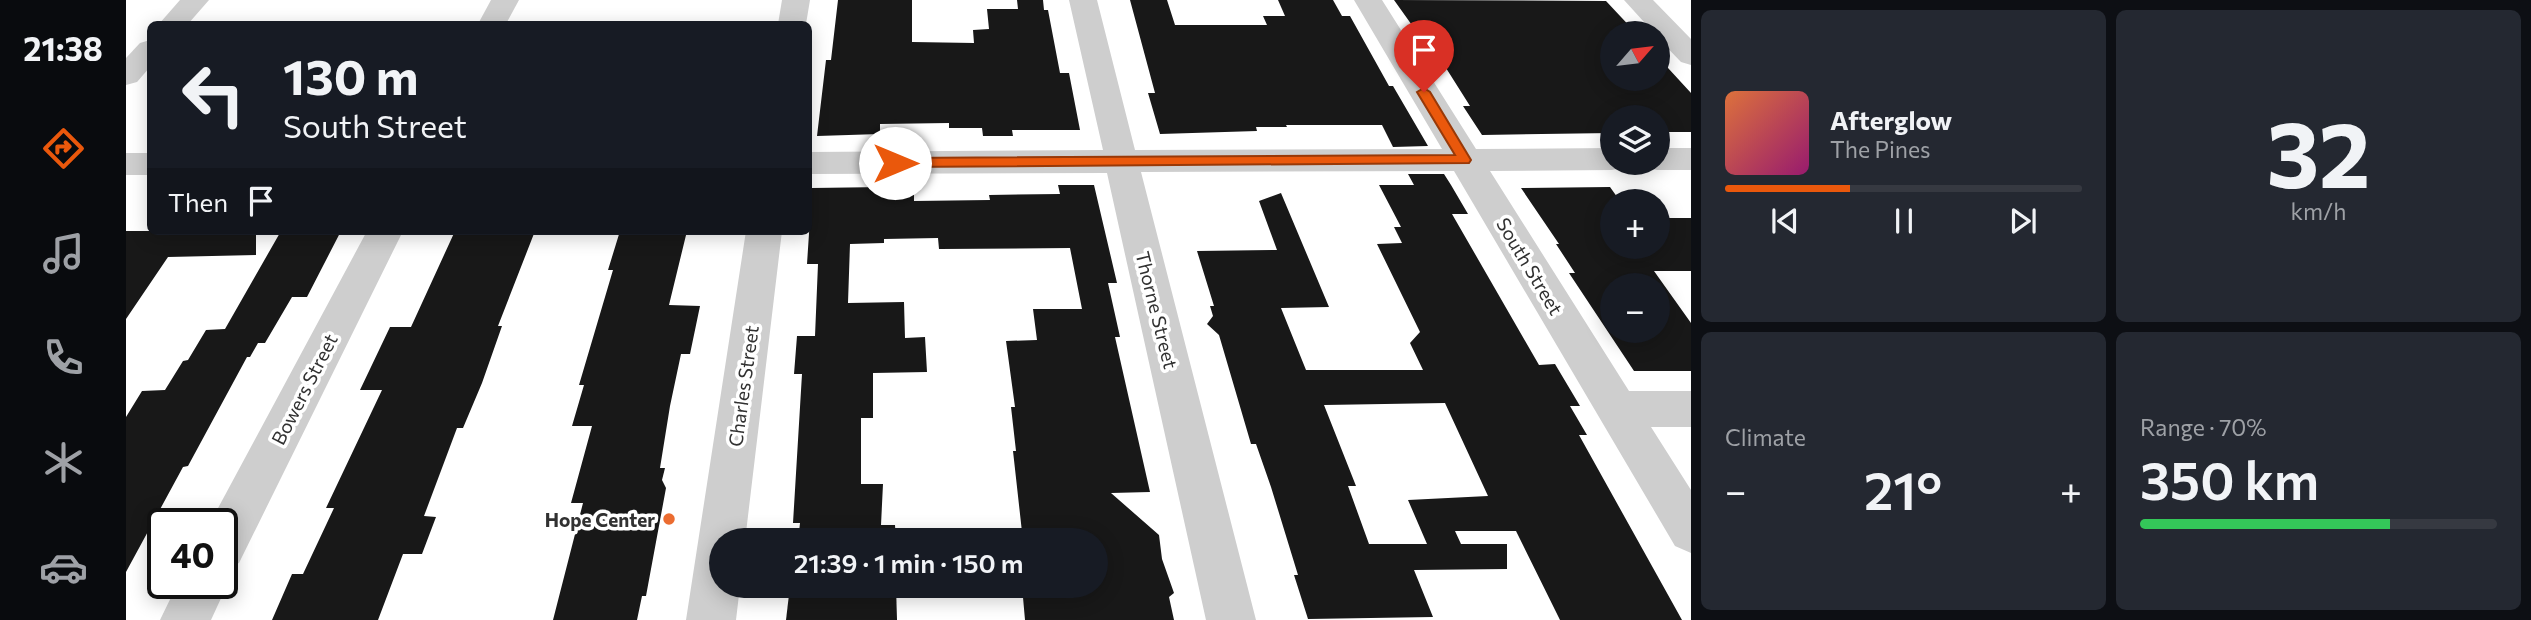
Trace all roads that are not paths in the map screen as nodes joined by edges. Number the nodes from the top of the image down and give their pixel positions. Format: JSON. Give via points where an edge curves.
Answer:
{"nodes":[{"id":1,"x":195,"y":0,"type":"edge"},
{"id":2,"x":505,"y":0,"type":"edge"},
{"id":3,"x":796,"y":0,"type":"edge"},
{"id":4,"x":1083,"y":0,"type":"edge"},
{"id":5,"x":1368,"y":0,"type":"edge"},
{"id":6,"x":1638,"y":0,"type":"edge"},
{"id":7,"x":176,"y":21,"type":"edge"},
{"id":8,"x":494,"y":21,"type":"edge"},
{"id":9,"x":792,"y":21,"type":"edge"},
{"id":10,"x":1677,"y":26,"type":"edge"},
{"id":11,"x":147,"y":52,"type":"edge"},
{"id":12,"x":1691,"y":56,"type":"edge"},
{"id":13,"x":126,"y":76,"type":"edge"},
{"id":14,"x":1600,"y":159,"type":"edge"},
{"id":15,"x":1670,"y":159,"type":"edge"},
{"id":16,"x":1691,"y":159,"type":"edge"},
{"id":17,"x":1464,"y":160,"type":"junction"},
{"id":18,"x":1121,"y":162,"type":"junction"},
{"id":19,"x":812,"y":163,"type":"edge"},
{"id":20,"x":126,"y":164,"type":"edge"},
{"id":21,"x":147,"y":164,"type":"edge"},
{"id":22,"x":383,"y":235,"type":"edge"},
{"id":23,"x":763,"y":235,"type":"edge"},
{"id":24,"x":1617,"y":409,"type":"junction"},
{"id":25,"x":1691,"y":409,"type":"edge"},
{"id":26,"x":238,"y":516,"type":"edge"},
{"id":27,"x":723,"y":528,"type":"edge"},
{"id":28,"x":1691,"y":531,"type":"edge"},
{"id":29,"x":714,"y":598,"type":"edge"},
{"id":30,"x":196,"y":599,"type":"edge"},
{"id":31,"x":185,"y":620,"type":"edge"},
{"id":32,"x":711,"y":620,"type":"edge"},
{"id":33,"x":1231,"y":620,"type":"edge"}],
"edges":[{"from":1,"to":7,"type":"street"},
{"from":2,"to":8,"type":"street"},
{"from":3,"to":9,"type":"street"},
{"from":4,"to":18,"type":"street","name":"Thorne Street"},
{"from":5,"to":17,"type":"street","name":"South Street"},
{"from":6,"to":10,"type":"street"},
{"from":10,"to":12,"type":"street"},
{"from":11,"to":13,"type":"street"},
{"from":14,"to":17,"type":"street"},
{"from":15,"to":16,"type":"street"},
{"from":17,"to":18,"type":"street"},
{"from":17,"to":24,"type":"street","name":"South Street"},
{"from":18,"to":19,"type":"street"},
{"from":18,"to":33,"type":"street","name":"Thorne Street"},
{"from":20,"to":21,"type":"street"},
{"from":22,"to":26,"type":"street","name":"Bowers Street"},
{"from":23,"to":27,"type":"street","name":"Charles Street"},
{"from":24,"to":25,"type":"street"},
{"from":24,"to":28,"type":"street","name":"South Street"},
{"from":29,"to":32,"type":"street","name":"Charles Street"},
{"from":30,"to":31,"type":"street"}]}
